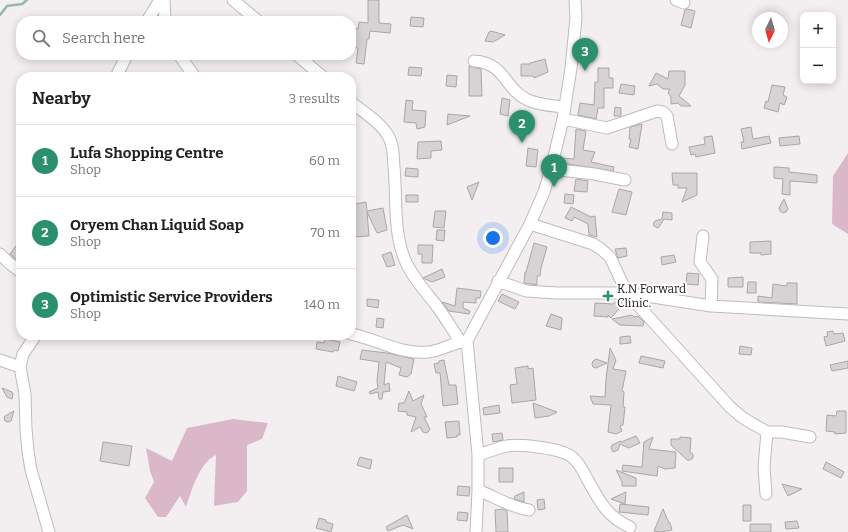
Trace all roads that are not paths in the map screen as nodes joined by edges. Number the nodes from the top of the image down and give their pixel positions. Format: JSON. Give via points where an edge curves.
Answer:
{"nodes":[{"id":1,"x":160,"y":0,"type":"edge"},
{"id":2,"x":164,"y":0,"type":"edge"},
{"id":3,"x":233,"y":0,"type":"edge"},
{"id":4,"x":575,"y":0,"type":"edge"},
{"id":5,"x":150,"y":16,"type":"edge"},
{"id":6,"x":165,"y":16,"type":"edge"},
{"id":7,"x":252,"y":16,"type":"edge"},
{"id":8,"x":124,"y":60,"type":"edge"},
{"id":9,"x":183,"y":60,"type":"edge"},
{"id":10,"x":304,"y":60,"type":"edge"},
{"id":11,"x":474,"y":61,"type":"dead end"},
{"id":12,"x":118,"y":72,"type":"edge"},
{"id":13,"x":191,"y":72,"type":"edge"},
{"id":14,"x":318,"y":72,"type":"edge"},
{"id":15,"x":356,"y":106,"type":"edge"},
{"id":16,"x":565,"y":107,"type":"junction"},
{"id":17,"x":563,"y":120,"type":"junction"},
{"id":18,"x":672,"y":144,"type":"dead end"},
{"id":19,"x":551,"y":169,"type":"junction"},
{"id":20,"x":625,"y":180,"type":"dead end"},
{"id":21,"x":530,"y":224,"type":"junction"},
{"id":22,"x":703,"y":236,"type":"dead end"},
{"id":23,"x":0,"y":254,"type":"edge"},
{"id":24,"x":16,"y":268,"type":"edge"},
{"id":25,"x":498,"y":281,"type":"junction"},
{"id":26,"x":627,"y":293,"type":"junction"},
{"id":27,"x":711,"y":306,"type":"junction"},
{"id":28,"x":848,"y":314,"type":"edge"},
{"id":29,"x":356,"y":336,"type":"edge"},
{"id":30,"x":33,"y":340,"type":"edge"},
{"id":31,"x":463,"y":341,"type":"junction"},
{"id":32,"x":0,"y":360,"type":"edge"},
{"id":33,"x":20,"y":367,"type":"junction"},
{"id":34,"x":767,"y":432,"type":"junction"},
{"id":35,"x":810,"y":437,"type":"dead end"},
{"id":36,"x":478,"y":455,"type":"junction"},
{"id":37,"x":478,"y":490,"type":"junction"},
{"id":38,"x":766,"y":494,"type":"dead end"},
{"id":39,"x":529,"y":510,"type":"dead end"},
{"id":40,"x":630,"y":527,"type":"dead end"},
{"id":41,"x":49,"y":532,"type":"edge"},
{"id":42,"x":476,"y":532,"type":"edge"}],
"edges":[{"from":1,"to":5,"type":"street"},
{"from":2,"to":6,"type":"street"},
{"from":3,"to":7,"type":"street"},
{"from":4,"to":16,"type":"street","via":[[576,18]]},
{"from":8,"to":12,"type":"street"},
{"from":9,"to":13,"type":"street"},
{"from":10,"to":14,"type":"street"},
{"from":11,"to":16,"type":"street","via":[[492,65],[499,70],[527,100]]},
{"from":15,"to":31,"type":"street","via":[[379,126],[391,141],[398,226],[405,260],[412,274]]},
{"from":16,"to":17,"type":"street"},
{"from":17,"to":18,"type":"street","via":[[607,128],[658,111],[666,113]]},
{"from":17,"to":19,"type":"street"},
{"from":19,"to":20,"type":"street"},
{"from":19,"to":21,"type":"street"},
{"from":21,"to":25,"type":"street"},
{"from":21,"to":26,"type":"street","via":[[593,244],[601,249],[610,257]]},
{"from":22,"to":27,"type":"street","via":[[700,262],[712,278]]},
{"from":23,"to":24,"type":"street"},
{"from":25,"to":26,"type":"street","via":[[526,291]]},
{"from":25,"to":31,"type":"street"},
{"from":26,"to":27,"type":"street"},
{"from":26,"to":34,"type":"street","via":[[730,407]]},
{"from":27,"to":28,"type":"street"},
{"from":29,"to":31,"type":"street","via":[[401,350],[418,352],[430,352]]},
{"from":30,"to":33,"type":"street"},
{"from":31,"to":36,"type":"street"},
{"from":32,"to":33,"type":"street"},
{"from":33,"to":41,"type":"street","via":[[25,394],[31,470]]},
{"from":34,"to":35,"type":"street"},
{"from":34,"to":38,"type":"street","via":[[764,466]]},
{"from":36,"to":37,"type":"street"},
{"from":36,"to":40,"type":"street","via":[[517,445],[567,454],[585,474],[612,517]]},
{"from":37,"to":39,"type":"street","via":[[510,506]]},
{"from":37,"to":42,"type":"street"}]}
